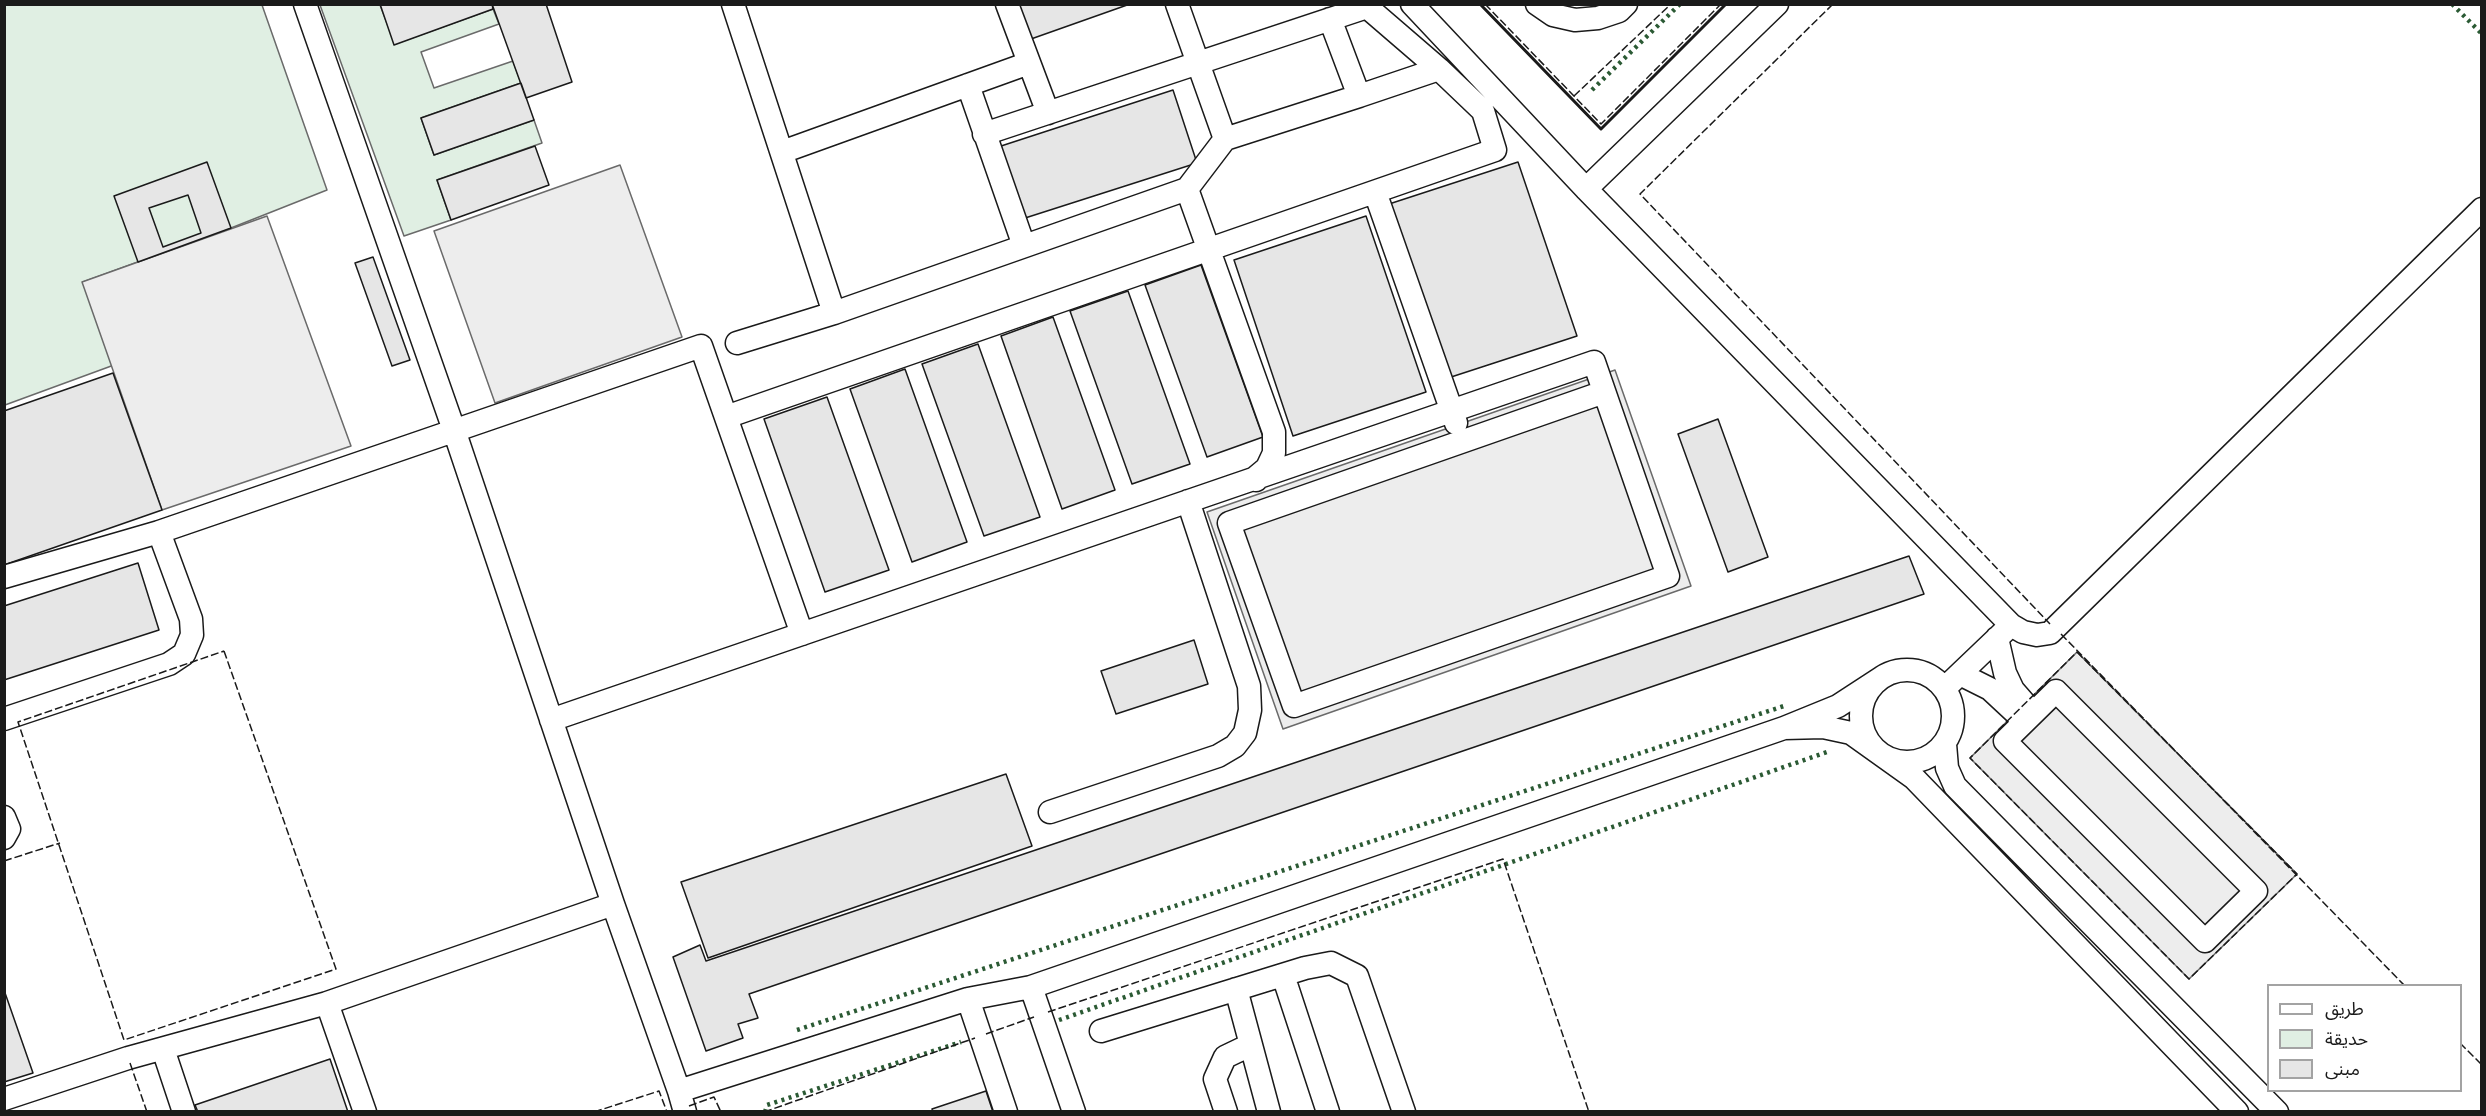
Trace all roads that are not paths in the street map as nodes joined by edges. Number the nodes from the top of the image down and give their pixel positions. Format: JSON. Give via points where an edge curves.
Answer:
{"nodes":[{"id":1,"x":305,"y":4,"type":"edge"},
{"id":2,"x":733,"y":4,"type":"edge"},
{"id":3,"x":1007,"y":4,"type":"edge"},
{"id":4,"x":1177,"y":4,"type":"edge"},
{"id":5,"x":1412,"y":4,"type":"edge"},
{"id":6,"x":1536,"y":4,"type":"edge"},
{"id":7,"x":1626,"y":4,"type":"edge"},
{"id":8,"x":1777,"y":4,"type":"edge"},
{"id":9,"x":1330,"y":19,"type":"junction"},
{"id":10,"x":1029,"y":63,"type":"junction"},
{"id":11,"x":1198,"y":63,"type":"junction"},
{"id":12,"x":1439,"y":69,"type":"junction"},
{"id":13,"x":968,"y":85,"type":"junction"},
{"id":14,"x":1359,"y":96,"type":"junction"},
{"id":15,"x":1048,"y":112,"type":"junction"},
{"id":16,"x":984,"y":134,"type":"junction"},
{"id":17,"x":1225,"y":140,"type":"junction"},
{"id":18,"x":782,"y":152,"type":"junction"},
{"id":19,"x":1187,"y":189,"type":"junction"},
{"id":20,"x":1586,"y":189,"type":"junction"},
{"id":21,"x":1375,"y":192,"type":"junction"},
{"id":22,"x":2481,"y":209,"type":"edge"},
{"id":23,"x":1024,"y":246,"type":"junction"},
{"id":24,"x":1209,"y":250,"type":"junction"},
{"id":25,"x":834,"y":313,"type":"junction"},
{"id":26,"x":737,"y":343,"type":"junction"},
{"id":27,"x":701,"y":346,"type":"junction"},
{"id":28,"x":710,"y":369,"type":"junction"},
{"id":29,"x":1604,"y":392,"type":"junction"},
{"id":30,"x":1452,"y":411,"type":"junction"},
{"id":31,"x":726,"y":417,"type":"junction"},
{"id":32,"x":454,"y":430,"type":"junction"},
{"id":33,"x":1463,"y":441,"type":"junction"},
{"id":34,"x":1256,"y":478,"type":"junction"},
{"id":35,"x":1188,"y":501,"type":"junction"},
{"id":36,"x":1270,"y":508,"type":"junction"},
{"id":37,"x":159,"y":532,"type":"junction"},
{"id":38,"x":4,"y":577,"type":"edge"},
{"id":39,"x":2004,"y":632,"type":"junction"},
{"id":40,"x":802,"y":634,"type":"junction"},
{"id":41,"x":1881,"y":678,"type":"junction"},
{"id":42,"x":1953,"y":681,"type":"junction"},
{"id":43,"x":2029,"y":718,"type":"junction"},
{"id":44,"x":4,"y":719,"type":"edge"},
{"id":45,"x":551,"y":720,"type":"junction"},
{"id":46,"x":1784,"y":728,"type":"junction"},
{"id":47,"x":1945,"y":744,"type":"junction"},
{"id":48,"x":1879,"y":753,"type":"junction"},
{"id":49,"x":1050,"y":812,"type":"dead end"},
{"id":50,"x":4,"y":817,"type":"edge"},
{"id":51,"x":4,"y":838,"type":"edge"},
{"id":52,"x":613,"y":904,"type":"junction"},
{"id":53,"x":1283,"y":975,"type":"junction"},
{"id":54,"x":1031,"y":987,"type":"junction"},
{"id":55,"x":1236,"y":989,"type":"junction"},
{"id":56,"x":968,"y":999,"type":"junction"},
{"id":57,"x":327,"y":1003,"type":"junction"},
{"id":58,"x":1101,"y":1031,"type":"dead end"},
{"id":59,"x":1250,"y":1045,"type":"junction"},
{"id":60,"x":163,"y":1049,"type":"junction"},
{"id":61,"x":4,"y":1099,"type":"edge"},
{"id":62,"x":682,"y":1101,"type":"edge"},
{"id":63,"x":184,"y":1112,"type":"edge"},
{"id":64,"x":365,"y":1112,"type":"edge"},
{"id":65,"x":1006,"y":1112,"type":"edge"},
{"id":66,"x":1074,"y":1112,"type":"edge"},
{"id":67,"x":1226,"y":1112,"type":"edge"},
{"id":68,"x":1269,"y":1112,"type":"edge"},
{"id":69,"x":1328,"y":1112,"type":"edge"},
{"id":70,"x":1404,"y":1112,"type":"edge"},
{"id":71,"x":2237,"y":1112,"type":"edge"},
{"id":72,"x":2277,"y":1112,"type":"edge"}],
"edges":[{"from":1,"to":32,"type":"lane"},
{"from":2,"to":18,"type":"lane"},
{"from":3,"to":10,"type":"lane"},
{"from":4,"to":11,"type":"lane"},
{"from":5,"to":20,"type":"lane"},
{"from":6,"to":7,"type":"lane","via":[[1553,15],[1575,20],[1598,18],[1619,11]]},
{"from":8,"to":20,"type":"lane"},
{"from":9,"to":11,"type":"lane"},
{"from":9,"to":12,"type":"lane","via":[[1367,8]]},
{"from":9,"to":14,"type":"lane"},
{"from":10,"to":13,"type":"lane"},
{"from":10,"to":15,"type":"lane"},
{"from":11,"to":15,"type":"lane"},
{"from":11,"to":17,"type":"lane"},
{"from":12,"to":14,"type":"lane"},
{"from":12,"to":21,"type":"lane","via":[[1484,111],[1495,150]]},
{"from":13,"to":16,"type":"lane"},
{"from":13,"to":18,"type":"lane"},
{"from":14,"to":17,"type":"lane"},
{"from":15,"to":16,"type":"lane"},
{"from":16,"to":23,"type":"lane"},
{"from":17,"to":19,"type":"lane"},
{"from":18,"to":25,"type":"lane"},
{"from":19,"to":23,"type":"lane"},
{"from":19,"to":24,"type":"lane"},
{"from":20,"to":39,"type":"lane"},
{"from":21,"to":24,"type":"lane"},
{"from":21,"to":30,"type":"lane"},
{"from":22,"to":39,"type":"lane","via":[[2050,633]]},
{"from":23,"to":25,"type":"lane"},
{"from":24,"to":31,"type":"lane"},
{"from":24,"to":34,"type":"lane","via":[[1274,432],[1275,453]]},
{"from":25,"to":26,"type":"lane"},
{"from":26,"to":27,"type":"lane"},
{"from":26,"to":28,"type":"lane"},
{"from":27,"to":28,"type":"lane"},
{"from":27,"to":32,"type":"lane"},
{"from":28,"to":31,"type":"lane"},
{"from":29,"to":30,"type":"lane","via":[[1594,362]]},
{"from":29,"to":33,"type":"lane"},
{"from":29,"to":36,"type":"lane","via":[[1668,576],[1294,706],[1229,523]]},
{"from":30,"to":33,"type":"lane"},
{"from":30,"to":34,"type":"lane"},
{"from":31,"to":40,"type":"lane"},
{"from":32,"to":37,"type":"lane"},
{"from":32,"to":45,"type":"lane"},
{"from":33,"to":36,"type":"lane"},
{"from":34,"to":35,"type":"lane"},
{"from":34,"to":36,"type":"lane"},
{"from":35,"to":40,"type":"lane"},
{"from":35,"to":49,"type":"lane","via":[[1249,686],[1250,710],[1245,733],[1235,746],[1218,756]]},
{"from":37,"to":38,"type":"lane"},
{"from":37,"to":44,"type":"lane","via":[[191,619],[192,635],[184,654],[169,664]]},
{"from":39,"to":42,"type":"lane"},
{"from":39,"to":43,"type":"lane","via":[[2005,674]]},
{"from":40,"to":45,"type":"lane"},
{"from":41,"to":42,"type":"lane","via":[[1897,670],[1915,670]]},
{"from":41,"to":46,"type":"lane","via":[[1838,706]]},
{"from":41,"to":48,"type":"lane","via":[[1868,690],[1861,723],[1867,740]]},
{"from":42,"to":43,"type":"lane","via":[[1990,690]]},
{"from":42,"to":47,"type":"lane","via":[[1954,716]]},
{"from":43,"to":43,"type":"lane","via":[[2005,741],[2205,940],[2256,891],[2056,691]]},
{"from":45,"to":52,"type":"lane"},
{"from":46,"to":48,"type":"lane","via":[[1824,727],[1851,733]]},
{"from":46,"to":54,"type":"lane"},
{"from":47,"to":48,"type":"lane","via":[[1921,760],[1892,760]]},
{"from":47,"to":72,"type":"lane","via":[[1947,768],[1955,786]]},
{"from":48,"to":71,"type":"lane","via":[[1935,799]]},
{"from":50,"to":51,"type":"lane","via":[[9,829]]},
{"from":52,"to":57,"type":"lane"},
{"from":52,"to":62,"type":"lane"},
{"from":53,"to":55,"type":"lane"},
{"from":53,"to":69,"type":"lane"},
{"from":53,"to":70,"type":"lane","via":[[1331,963],[1357,976]]},
{"from":54,"to":56,"type":"lane"},
{"from":54,"to":66,"type":"lane"},
{"from":55,"to":58,"type":"lane"},
{"from":55,"to":59,"type":"lane"},
{"from":56,"to":62,"type":"lane"},
{"from":56,"to":65,"type":"lane"},
{"from":57,"to":60,"type":"lane"},
{"from":57,"to":64,"type":"lane"},
{"from":59,"to":67,"type":"lane","via":[[1225,1057],[1215,1079]]},
{"from":59,"to":68,"type":"lane"},
{"from":60,"to":61,"type":"lane"},
{"from":60,"to":63,"type":"lane"}]}
